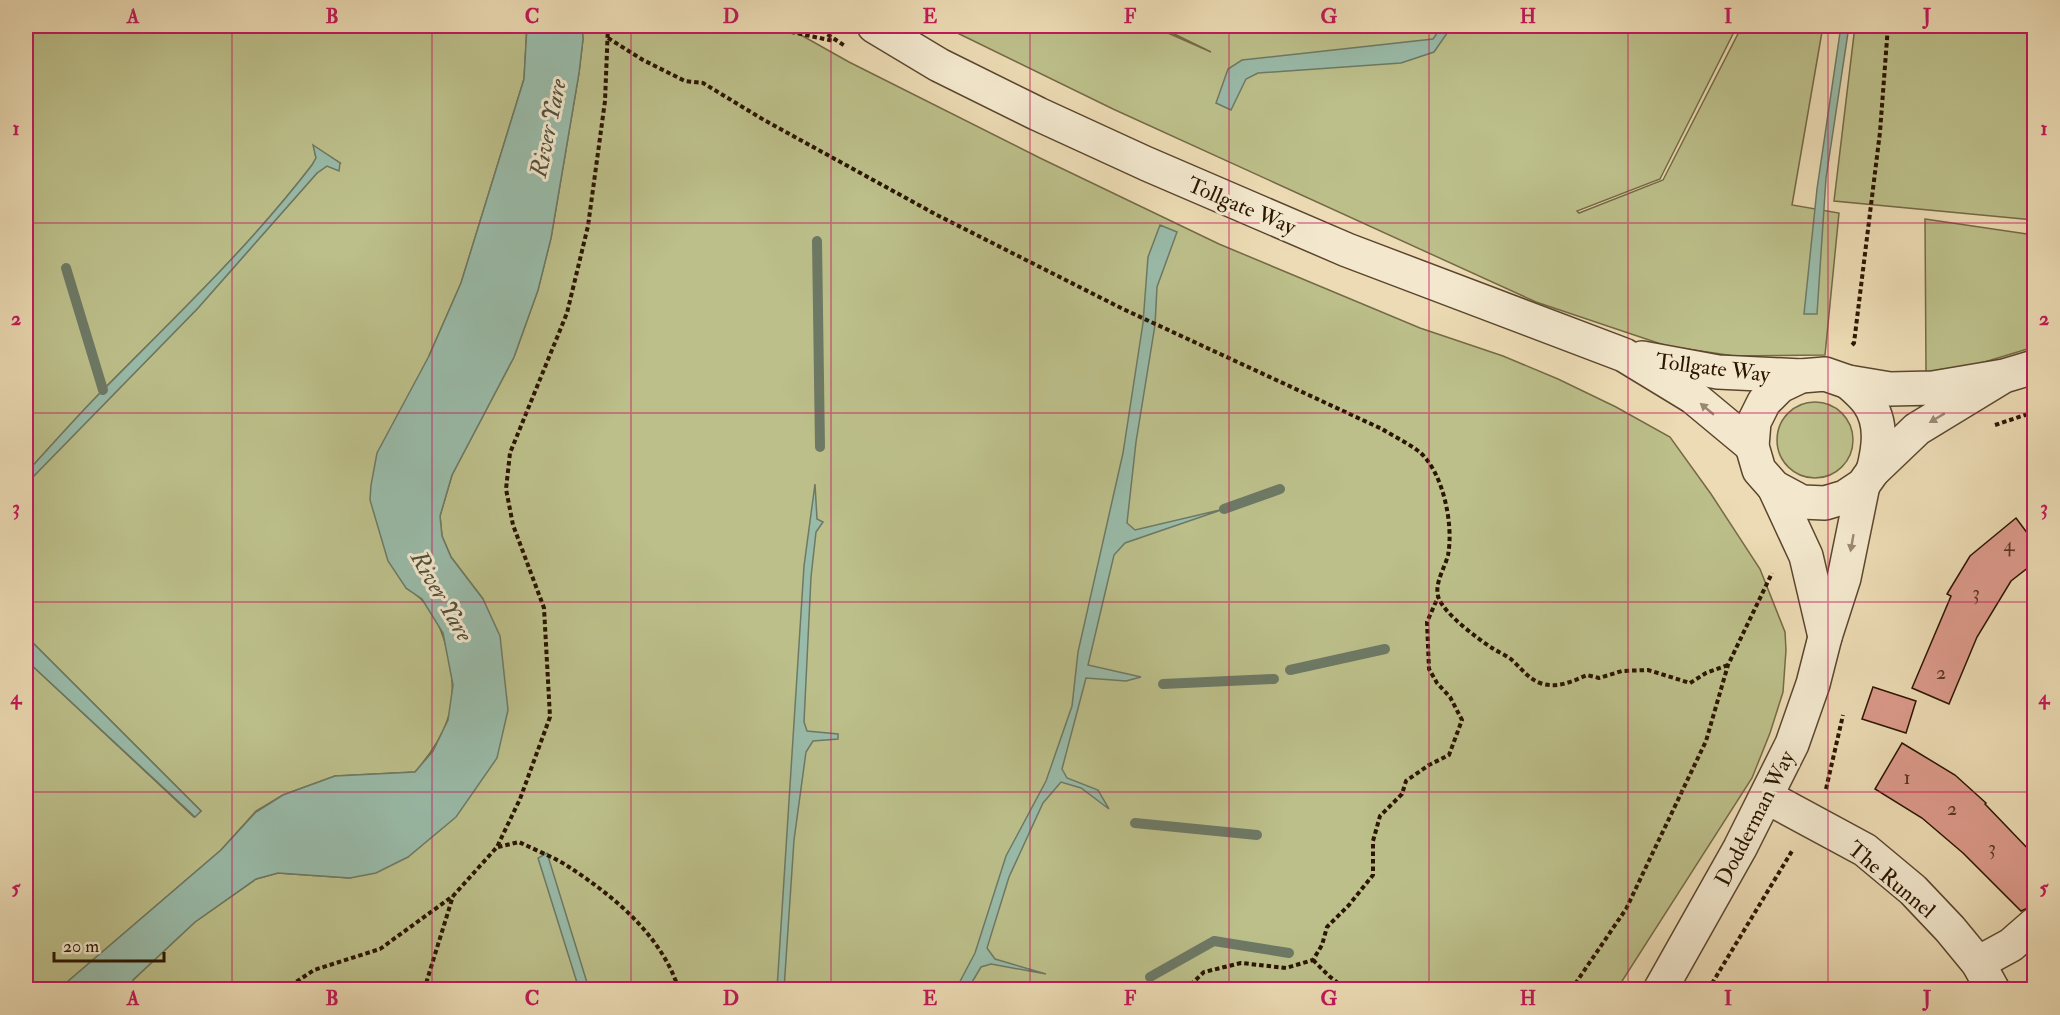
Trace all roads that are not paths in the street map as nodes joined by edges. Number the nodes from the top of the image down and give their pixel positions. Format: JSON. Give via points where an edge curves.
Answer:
{"nodes":[{"id":1,"x":874,"y":26,"type":"edge"},
{"id":2,"x":1624,"y":355,"type":"junction"},
{"id":3,"x":2019,"y":372,"type":"edge"},
{"id":4,"x":1825,"y":377,"type":"junction"},
{"id":5,"x":1752,"y":446,"type":"junction"},
{"id":6,"x":1868,"y":478,"type":"junction"},
{"id":7,"x":1774,"y":487,"type":"junction"},
{"id":8,"x":1825,"y":637,"type":"junction"},
{"id":9,"x":1767,"y":796,"type":"junction"},
{"id":10,"x":2034,"y":925,"type":"edge"},
{"id":11,"x":1985,"y":976,"type":"edge"},
{"id":12,"x":1660,"y":990,"type":"edge"}],
"edges":[{"from":1,"to":2,"type":"street","name":"Tollgate Way","via":[[939,65],[1146,164],[1347,250]]},
{"from":2,"to":4,"type":"street","name":"Tollgate Way","via":[[1718,372]]},
{"from":5,"to":2,"type":"street","name":"Tollgate Way","one_way":true,"via":[[1693,397]]},
{"from":3,"to":4,"type":"street","name":"Tollgate Way","via":[[1933,388],[1890,388]]},
{"from":3,"to":6,"type":"street","one_way":true,"via":[[1917,429]]},
{"from":4,"to":5,"type":"street","via":[[1780,386],[1764,402],[1754,422]]},
{"from":4,"to":6,"type":"street","via":[[1869,403],[1876,419],[1880,446]]},
{"from":5,"to":7,"type":"street","via":[[1760,470]]},
{"from":6,"to":7,"type":"street","via":[[1845,497],[1825,503],[1802,502]]},
{"from":6,"to":8,"type":"street","name":"Dodderman Way","one_way":true},
{"from":7,"to":8,"type":"street","name":"Dodderman Way","via":[[1806,556]]},
{"from":8,"to":9,"type":"street","name":"Dodderman Way","via":[[1792,744]]},
{"from":9,"to":11,"type":"street","name":"The Runnel","via":[[1865,850],[1913,890],[1950,929]]},
{"from":9,"to":12,"type":"street","name":"Dodderman Way"},
{"from":10,"to":11,"type":"street"}]}
